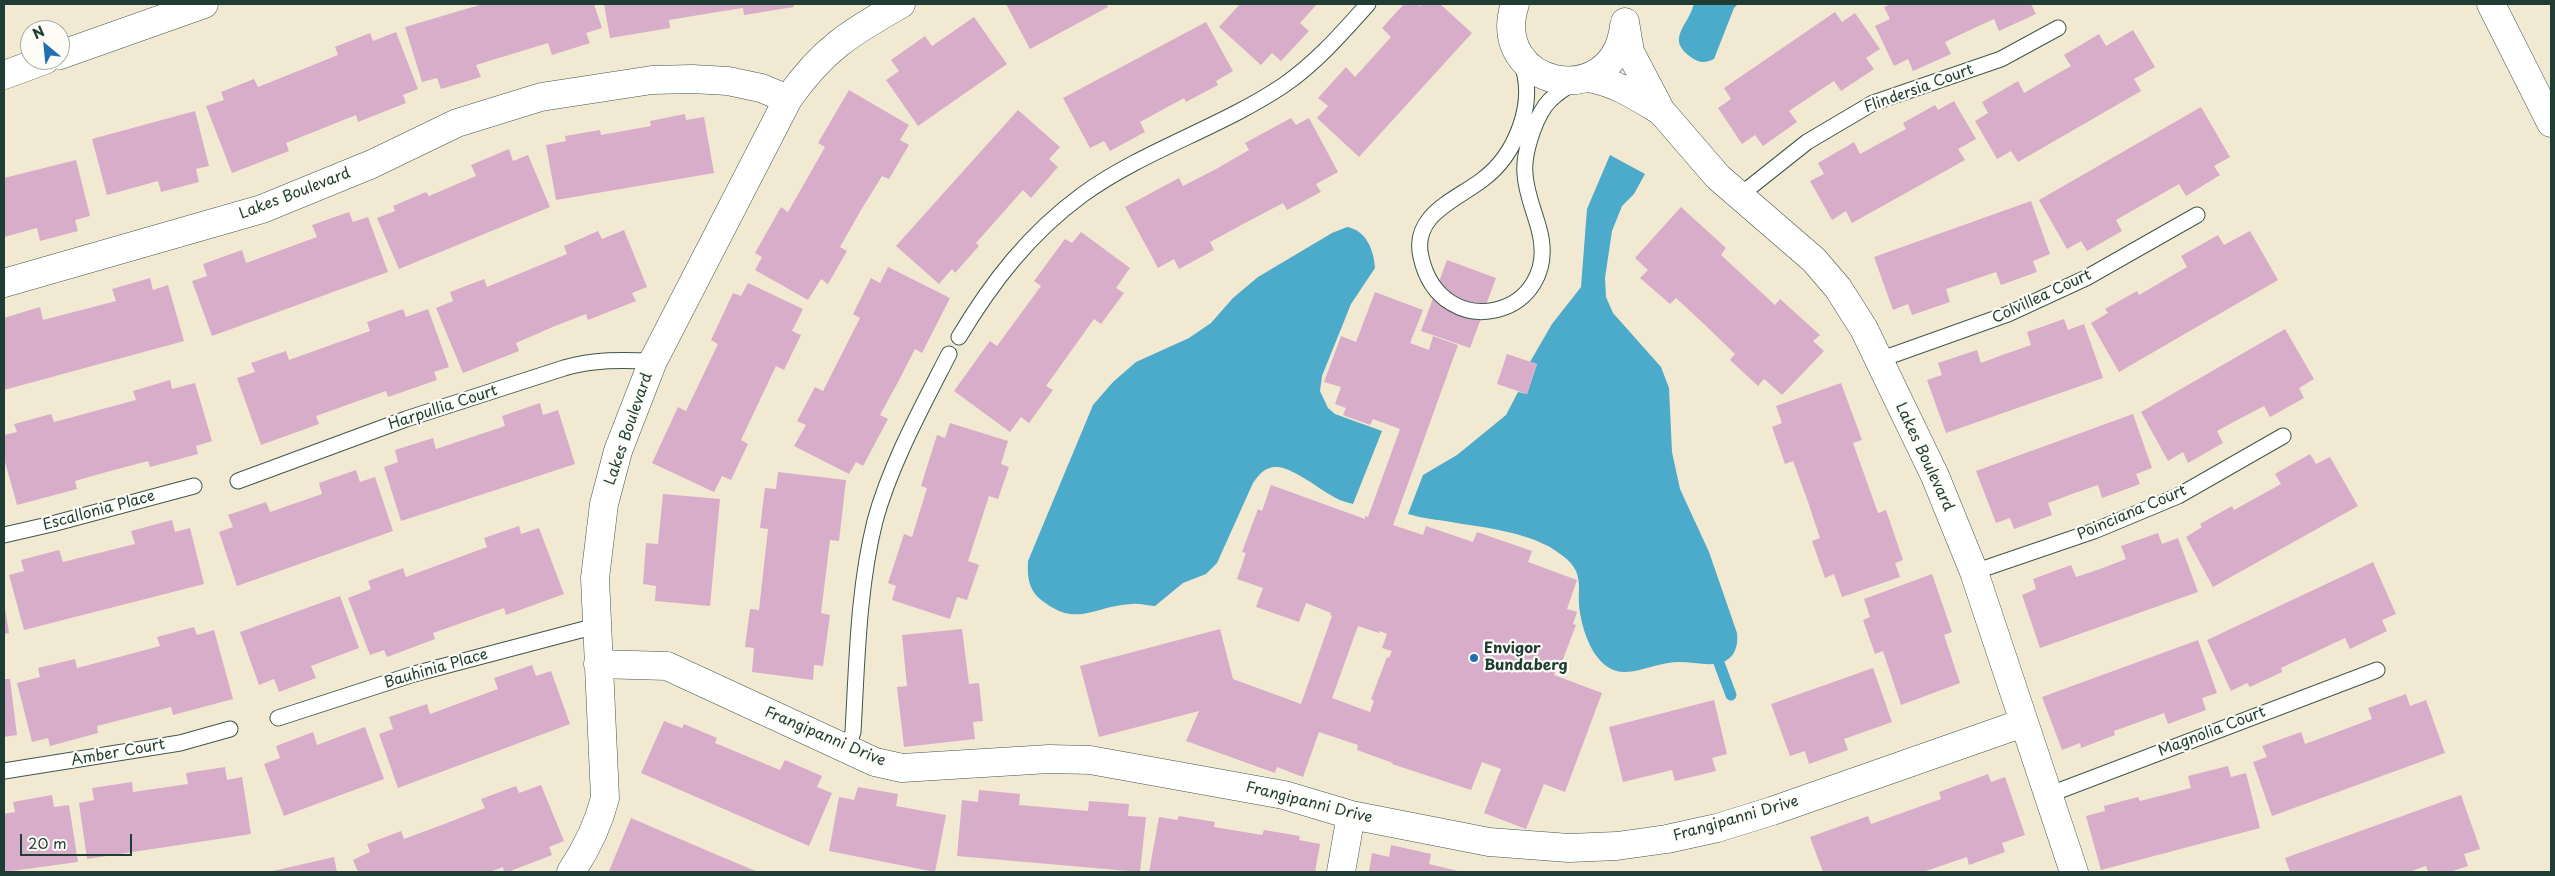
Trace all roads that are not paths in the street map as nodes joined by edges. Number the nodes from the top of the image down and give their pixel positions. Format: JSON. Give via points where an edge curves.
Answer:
{"nodes":[{"id":1,"x":204,"y":4,"type":"edge"},
{"id":2,"x":901,"y":4,"type":"edge"},
{"id":3,"x":1368,"y":4,"type":"edge"},
{"id":4,"x":1501,"y":4,"type":"edge"},
{"id":5,"x":1516,"y":4,"type":"edge"},
{"id":6,"x":2490,"y":4,"type":"edge"},
{"id":7,"x":1622,"y":10,"type":"edge"},
{"id":8,"x":2058,"y":28,"type":"dead end"},
{"id":9,"x":1513,"y":41,"type":"junction"},
{"id":10,"x":70,"y":51,"type":"edge"},
{"id":11,"x":20,"y":69,"type":"edge"},
{"id":12,"x":4,"y":75,"type":"edge"},
{"id":13,"x":1584,"y":79,"type":"junction"},
{"id":14,"x":788,"y":99,"type":"junction"},
{"id":15,"x":1661,"y":111,"type":"junction"},
{"id":16,"x":2551,"y":123,"type":"edge"},
{"id":17,"x":1739,"y":196,"type":"junction"},
{"id":18,"x":2197,"y":215,"type":"dead end"},
{"id":19,"x":4,"y":283,"type":"edge"},
{"id":20,"x":959,"y":337,"type":"dead end"},
{"id":21,"x":949,"y":354,"type":"dead end"},
{"id":22,"x":1879,"y":360,"type":"junction"},
{"id":23,"x":654,"y":361,"type":"junction"},
{"id":24,"x":2283,"y":436,"type":"dead end"},
{"id":25,"x":238,"y":481,"type":"dead end"},
{"id":26,"x":194,"y":486,"type":"dead end"},
{"id":27,"x":4,"y":535,"type":"edge"},
{"id":28,"x":1974,"y":572,"type":"junction"},
{"id":29,"x":596,"y":626,"type":"junction"},
{"id":30,"x":598,"y":664,"type":"junction"},
{"id":31,"x":2377,"y":670,"type":"dead end"},
{"id":32,"x":278,"y":718,"type":"dead end"},
{"id":33,"x":2023,"y":723,"type":"junction"},
{"id":34,"x":230,"y":729,"type":"dead end"},
{"id":35,"x":847,"y":750,"type":"junction"},
{"id":36,"x":4,"y":771,"type":"edge"},
{"id":37,"x":2048,"y":795,"type":"junction"},
{"id":38,"x":1351,"y":815,"type":"junction"},
{"id":39,"x":571,"y":872,"type":"edge"},
{"id":40,"x":1341,"y":872,"type":"edge"},
{"id":41,"x":2074,"y":872,"type":"edge"}],
"edges":[{"from":1,"to":10,"type":"street"},
{"from":2,"to":14,"type":"street","name":"Lakes Boulevard","via":[[828,50]]},
{"from":3,"to":20,"type":"lane","via":[[1326,51],[1283,85],[1116,174],[1060,212],[1014,258]]},
{"from":4,"to":9,"type":"street"},
{"from":5,"to":9,"type":"street","via":[[1512,16]]},
{"from":6,"to":16,"type":"street"},
{"from":7,"to":13,"type":"street","via":[[1623,40],[1616,56],[1604,69]]},
{"from":7,"to":15,"type":"street","via":[[1630,52]]},
{"from":8,"to":17,"type":"lane","name":"Flindersia Court","via":[[2001,60],[1873,103],[1807,142]]},
{"from":9,"to":13,"type":"street","via":[[1526,64],[1542,75],[1560,81]]},
{"from":9,"to":13,"type":"lane","via":[[1526,73],[1528,90],[1525,112],[1514,140],[1500,162],[1482,180],[1444,204],[1429,220],[1421,236],[1420,256],[1427,276],[1436,291],[1451,305],[1467,311],[1484,312],[1504,308],[1522,298],[1533,286],[1541,269],[1542,247],[1524,172],[1527,152],[1545,106],[1557,93]]},
{"from":11,"to":12,"type":"street"},
{"from":13,"to":15,"type":"street","via":[[1606,81]]},
{"from":14,"to":19,"type":"street","name":"Lakes Boulevard","via":[[753,86],[692,79],[652,80],[541,97],[456,123],[372,164],[262,208]]},
{"from":14,"to":23,"type":"street","name":"Lakes Boulevard"},
{"from":15,"to":17,"type":"street","name":"Lakes Boulevard","via":[[1693,151]]},
{"from":17,"to":22,"type":"street","name":"Lakes Boulevard","via":[[1814,260],[1838,288],[1864,328]]},
{"from":18,"to":22,"type":"lane","name":"Colvillea Court","via":[[2086,278],[2008,314]]},
{"from":21,"to":35,"type":"lane","via":[[920,410],[876,519],[865,568],[853,732]]},
{"from":22,"to":28,"type":"street","name":"Lakes Boulevard","via":[[1935,476]]},
{"from":23,"to":25,"type":"lane","name":"Harpullia Court","via":[[614,359],[564,368],[406,419]]},
{"from":23,"to":29,"type":"street","name":"Lakes Boulevard","via":[[618,451],[604,504],[595,578]]},
{"from":24,"to":28,"type":"lane","name":"Poinciana Court","via":[[2178,496],[2094,531]]},
{"from":26,"to":27,"type":"lane","name":"Escallonia Place"},
{"from":28,"to":33,"type":"street","name":"Lakes Boulevard"},
{"from":29,"to":30,"type":"street","name":"Lakes Boulevard"},
{"from":29,"to":32,"type":"lane","name":"Bauhinia Place","via":[[414,674]]},
{"from":30,"to":35,"type":"street","name":"Frangipanni Drive","via":[[667,666]]},
{"from":30,"to":39,"type":"street","name":"Lakes Boulevard","via":[[605,798],[588,846]]},
{"from":31,"to":37,"type":"lane","name":"Magnolia Court"},
{"from":33,"to":37,"type":"street","name":"Lakes Boulevard"},
{"from":33,"to":38,"type":"street","name":"Frangipanni Drive","via":[[1772,812],[1675,837],[1618,846],[1570,848],[1489,842]]},
{"from":34,"to":36,"type":"lane","name":"Amber Court","via":[[180,743]]},
{"from":35,"to":38,"type":"street","name":"Frangipanni Drive","via":[[875,762],[902,768],[1049,759],[1090,760],[1284,796]]},
{"from":37,"to":41,"type":"street","name":"Lakes Boulevard"},
{"from":38,"to":40,"type":"street"}]}
